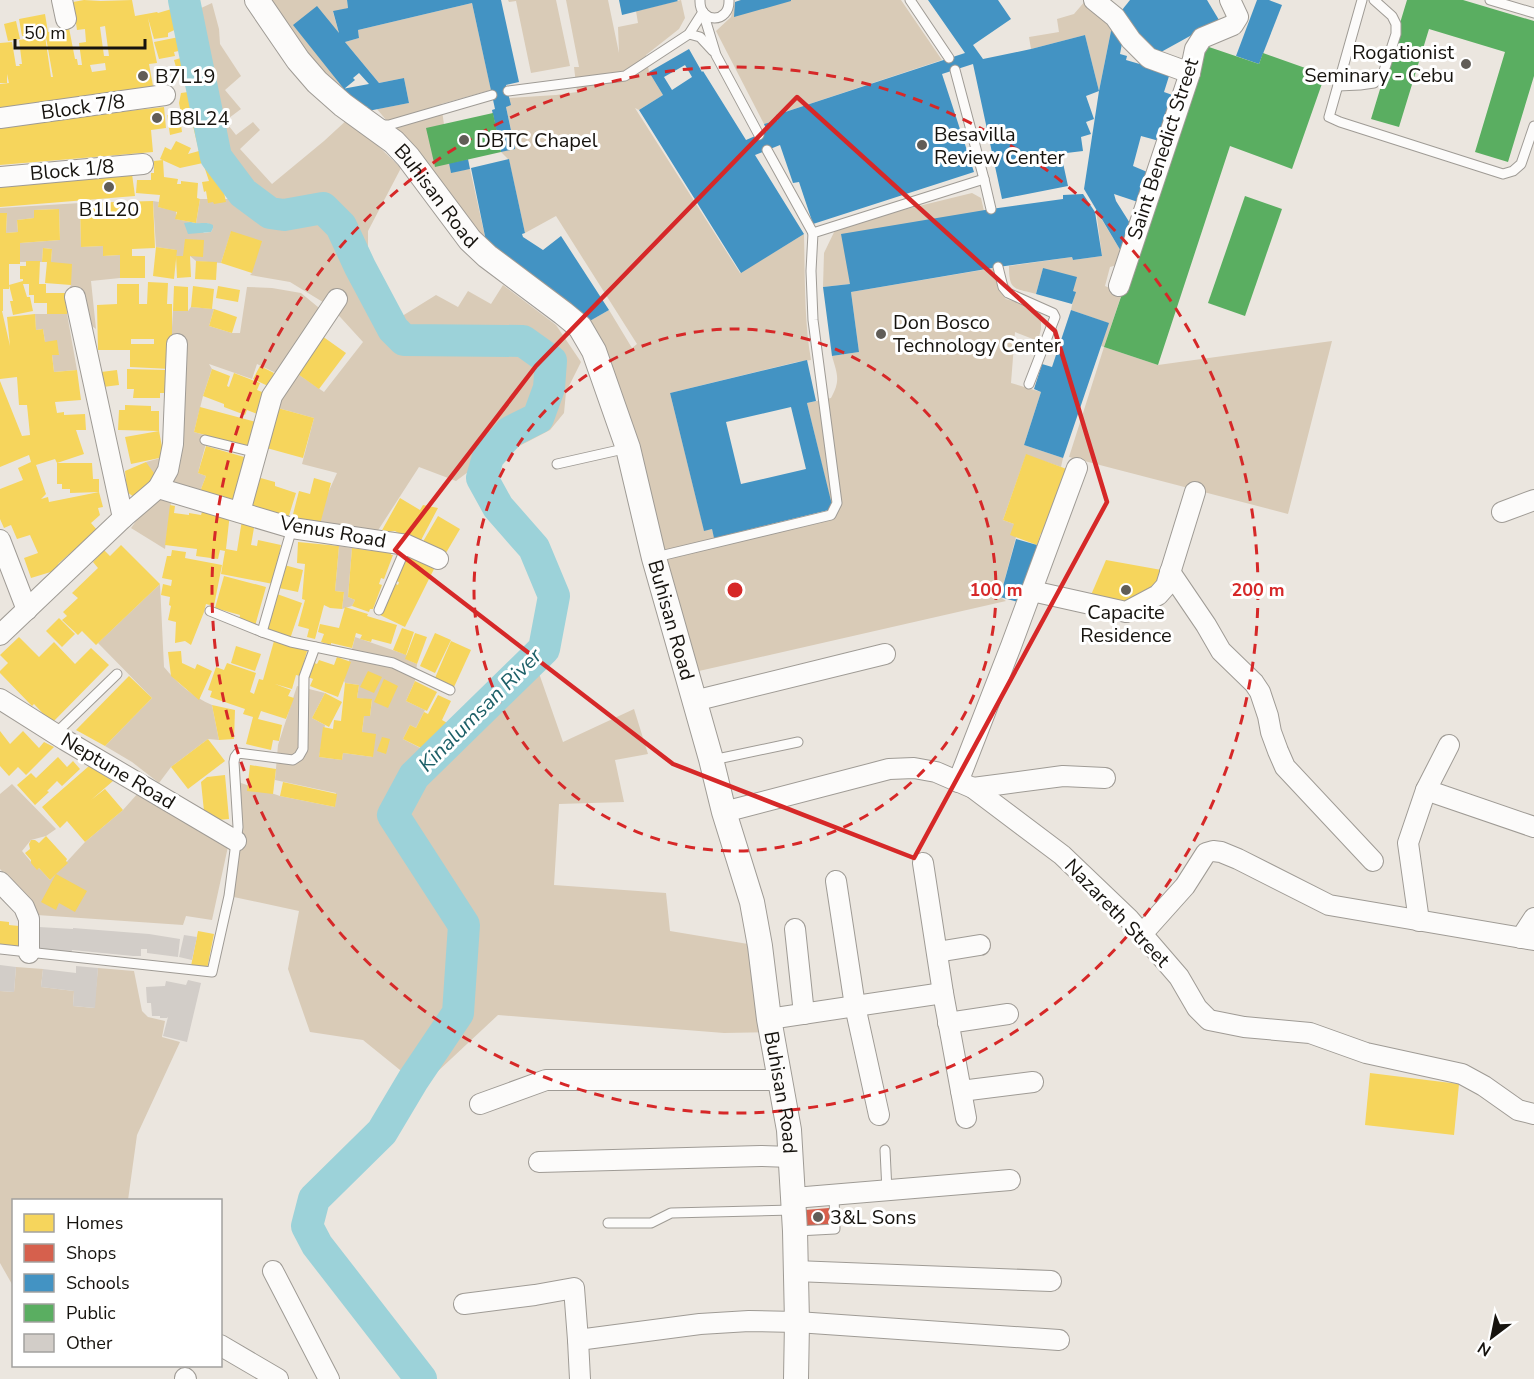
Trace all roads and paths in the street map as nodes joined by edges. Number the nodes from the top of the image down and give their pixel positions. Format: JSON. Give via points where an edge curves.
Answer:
{"nodes":[{"id":1,"x":257,"y":0,"type":"edge"},
{"id":2,"x":729,"y":0,"type":"edge"},
{"id":3,"x":909,"y":0,"type":"edge"},
{"id":4,"x":1094,"y":0,"type":"edge"},
{"id":5,"x":1230,"y":0,"type":"edge"},
{"id":6,"x":1362,"y":0,"type":"edge"},
{"id":7,"x":1374,"y":0,"type":"edge"},
{"id":8,"x":1490,"y":0,"type":"edge"},
{"id":9,"x":700,"y":4,"type":"edge"},
{"id":10,"x":1534,"y":13,"type":"edge"},
{"id":11,"x":689,"y":34,"type":"junction"},
{"id":12,"x":716,"y":55,"type":"junction"},
{"id":13,"x":949,"y":58,"type":"dead end"},
{"id":14,"x":955,"y":70,"type":"dead end"},
{"id":15,"x":1190,"y":73,"type":"junction"},
{"id":16,"x":1338,"y":86,"type":"junction"},
{"id":17,"x":508,"y":91,"type":"dead end"},
{"id":18,"x":165,"y":95,"type":"dead end"},
{"id":19,"x":492,"y":95,"type":"dead end"},
{"id":20,"x":0,"y":118,"type":"edge"},
{"id":21,"x":371,"y":125,"type":"junction"},
{"id":22,"x":1534,"y":126,"type":"edge"},
{"id":23,"x":759,"y":135,"type":"dead end"},
{"id":24,"x":767,"y":150,"type":"dead end"},
{"id":25,"x":144,"y":164,"type":"dead end"},
{"id":26,"x":0,"y":177,"type":"edge"},
{"id":27,"x":984,"y":178,"type":"junction"},
{"id":28,"x":991,"y":209,"type":"dead end"},
{"id":29,"x":813,"y":233,"type":"junction"},
{"id":30,"x":998,"y":267,"type":"dead end"},
{"id":31,"x":1119,"y":286,"type":"dead end"},
{"id":32,"x":75,"y":297,"type":"dead end"},
{"id":33,"x":337,"y":299,"type":"dead end"},
{"id":34,"x":177,"y":344,"type":"dead end"},
{"id":35,"x":1029,"y":384,"type":"dead end"},
{"id":36,"x":205,"y":440,"type":"dead end"},
{"id":37,"x":628,"y":448,"type":"junction"},
{"id":38,"x":256,"y":453,"type":"junction"},
{"id":39,"x":557,"y":464,"type":"dead end"},
{"id":40,"x":1077,"y":468,"type":"dead end"},
{"id":41,"x":158,"y":488,"type":"junction"},
{"id":42,"x":1195,"y":492,"type":"dead end"},
{"id":43,"x":1534,"y":500,"type":"edge"},
{"id":44,"x":240,"y":512,"type":"junction"},
{"id":45,"x":1502,"y":512,"type":"dead end"},
{"id":46,"x":123,"y":518,"type":"junction"},
{"id":47,"x":292,"y":528,"type":"junction"},
{"id":48,"x":0,"y":540,"type":"edge"},
{"id":49,"x":407,"y":545,"type":"junction"},
{"id":50,"x":654,"y":558,"type":"junction"},
{"id":51,"x":438,"y":559,"type":"dead end"},
{"id":52,"x":1170,"y":572,"type":"junction"},
{"id":53,"x":1032,"y":591,"type":"junction"},
{"id":54,"x":27,"y":610,"type":"junction"},
{"id":55,"x":379,"y":610,"type":"dead end"},
{"id":56,"x":210,"y":611,"type":"dead end"},
{"id":57,"x":262,"y":632,"type":"junction"},
{"id":58,"x":0,"y":635,"type":"edge"},
{"id":59,"x":315,"y":647,"type":"junction"},
{"id":60,"x":885,"y":654,"type":"dead end"},
{"id":61,"x":117,"y":674,"type":"dead end"},
{"id":62,"x":450,"y":690,"type":"dead end"},
{"id":63,"x":0,"y":699,"type":"edge"},
{"id":64,"x":694,"y":701,"type":"junction"},
{"id":65,"x":55,"y":734,"type":"junction"},
{"id":66,"x":798,"y":742,"type":"dead end"},
{"id":67,"x":1449,"y":745,"type":"dead end"},
{"id":68,"x":711,"y":759,"type":"junction"},
{"id":69,"x":1105,"y":778,"type":"dead end"},
{"id":70,"x":966,"y":785,"type":"junction"},
{"id":71,"x":1426,"y":790,"type":"junction"},
{"id":72,"x":724,"y":812,"type":"junction"},
{"id":73,"x":1534,"y":827,"type":"edge"},
{"id":74,"x":236,"y":842,"type":"junction"},
{"id":75,"x":1373,"y":861,"type":"dead end"},
{"id":76,"x":923,"y":863,"type":"dead end"},
{"id":77,"x":836,"y":881,"type":"dead end"},
{"id":78,"x":0,"y":882,"type":"edge"},
{"id":79,"x":1534,"y":918,"type":"edge"},
{"id":80,"x":1419,"y":921,"type":"junction"},
{"id":81,"x":795,"y":929,"type":"dead end"},
{"id":82,"x":1142,"y":934,"type":"junction"},
{"id":83,"x":1527,"y":939,"type":"edge"},
{"id":84,"x":980,"y":945,"type":"dead end"},
{"id":85,"x":0,"y":949,"type":"edge"},
{"id":86,"x":937,"y":952,"type":"junction"},
{"id":87,"x":29,"y":953,"type":"junction"},
{"id":88,"x":943,"y":993,"type":"junction"},
{"id":89,"x":855,"y":1006,"type":"junction"},
{"id":90,"x":804,"y":1014,"type":"junction"},
{"id":91,"x":1008,"y":1014,"type":"dead end"},
{"id":92,"x":769,"y":1019,"type":"junction"},
{"id":93,"x":948,"y":1023,"type":"junction"},
{"id":94,"x":780,"y":1080,"type":"junction"},
{"id":95,"x":1033,"y":1082,"type":"dead end"},
{"id":96,"x":961,"y":1091,"type":"junction"},
{"id":97,"x":480,"y":1104,"type":"dead end"},
{"id":98,"x":1534,"y":1114,"type":"edge"},
{"id":99,"x":879,"y":1115,"type":"dead end"},
{"id":100,"x":966,"y":1118,"type":"dead end"},
{"id":101,"x":885,"y":1150,"type":"dead end"},
{"id":102,"x":790,"y":1157,"type":"junction"},
{"id":103,"x":539,"y":1162,"type":"dead end"},
{"id":104,"x":1010,"y":1180,"type":"dead end"},
{"id":105,"x":887,"y":1191,"type":"junction"},
{"id":106,"x":834,"y":1195,"type":"junction"},
{"id":107,"x":794,"y":1213,"type":"junction"},
{"id":108,"x":608,"y":1223,"type":"dead end"},
{"id":109,"x":795,"y":1271,"type":"junction"},
{"id":110,"x":273,"y":1272,"type":"dead end"},
{"id":111,"x":1051,"y":1281,"type":"dead end"},
{"id":112,"x":464,"y":1304,"type":"dead end"},
{"id":113,"x":797,"y":1322,"type":"junction"},
{"id":114,"x":578,"y":1340,"type":"junction"},
{"id":115,"x":1059,"y":1340,"type":"dead end"},
{"id":116,"x":222,"y":1346,"type":"edge"},
{"id":117,"x":278,"y":1379,"type":"edge"},
{"id":118,"x":329,"y":1379,"type":"edge"},
{"id":119,"x":580,"y":1379,"type":"edge"},
{"id":120,"x":796,"y":1379,"type":"edge"}],
"edges":[{"from":1,"to":21,"type":"street","name":"Buhisan Road","via":[[304,68]]},
{"from":2,"to":9,"type":"lane","via":[[728,11],[720,17],[706,16]]},
{"from":3,"to":13,"type":"lane"},
{"from":4,"to":15,"type":"street","via":[[1115,17],[1149,58]]},
{"from":5,"to":15,"type":"street","name":"Saint Benedict Street","via":[[1238,17],[1233,25],[1202,38],[1195,49]]},
{"from":6,"to":16,"type":"lane"},
{"from":7,"to":16,"type":"lane","via":[[1396,24],[1383,74],[1374,83]]},
{"from":8,"to":10,"type":"lane"},
{"from":9,"to":11,"type":"lane"},
{"from":9,"to":12,"type":"lane"},
{"from":11,"to":12,"type":"lane","via":[[700,38]]},
{"from":11,"to":17,"type":"lane","via":[[625,76]]},
{"from":12,"to":23,"type":"lane"},
{"from":14,"to":27,"type":"lane"},
{"from":15,"to":31,"type":"street","name":"Saint Benedict Street"},
{"from":16,"to":22,"type":"lane","via":[[1329,117],[1503,174],[1521,164]]},
{"from":18,"to":20,"type":"street","name":"Block 7/8"},
{"from":19,"to":21,"type":"lane","via":[[389,125]]},
{"from":21,"to":37,"type":"street","name":"Buhisan Road","via":[[408,157],[470,240],[580,327],[594,351]]},
{"from":24,"to":29,"type":"lane"},
{"from":25,"to":26,"type":"street","name":"Block 1/8"},
{"from":27,"to":28,"type":"lane"},
{"from":27,"to":29,"type":"lane"},
{"from":29,"to":50,"type":"lane","via":[[813,320],[837,503],[831,515]]},
{"from":30,"to":35,"type":"lane","via":[[1008,293],[1055,317]]},
{"from":32,"to":46,"type":"street"},
{"from":33,"to":38,"type":"street","via":[[272,396]]},
{"from":34,"to":41,"type":"street","via":[[173,444],[168,470]]},
{"from":36,"to":38,"type":"lane"},
{"from":37,"to":39,"type":"lane"},
{"from":37,"to":50,"type":"street","name":"Buhisan Road"},
{"from":38,"to":44,"type":"street"},
{"from":40,"to":53,"type":"street"},
{"from":41,"to":44,"type":"street","name":"Venus Road"},
{"from":41,"to":46,"type":"street"},
{"from":42,"to":52,"type":"street"},
{"from":43,"to":45,"type":"street"},
{"from":44,"to":47,"type":"street","name":"Venus Road"},
{"from":46,"to":54,"type":"street"},
{"from":47,"to":49,"type":"street","name":"Venus Road"},
{"from":47,"to":57,"type":"lane"},
{"from":48,"to":54,"type":"street"},
{"from":49,"to":51,"type":"street","name":"Venus Road"},
{"from":49,"to":55,"type":"lane"},
{"from":50,"to":64,"type":"street","name":"Buhisan Road"},
{"from":52,"to":53,"type":"street","via":[[1158,595],[1126,612]]},
{"from":52,"to":75,"type":"street","via":[[1221,651],[1260,692],[1285,767]]},
{"from":53,"to":70,"type":"street"},
{"from":54,"to":58,"type":"street"},
{"from":56,"to":57,"type":"lane"},
{"from":57,"to":59,"type":"lane"},
{"from":59,"to":62,"type":"lane","via":[[393,663]]},
{"from":59,"to":74,"type":"lane","via":[[304,677],[303,749],[299,756],[293,760],[238,753],[235,757]]},
{"from":60,"to":64,"type":"street"},
{"from":61,"to":65,"type":"lane"},
{"from":63,"to":65,"type":"street","name":"Neptune Road"},
{"from":64,"to":68,"type":"street","name":"Buhisan Road"},
{"from":65,"to":74,"type":"street","name":"Neptune Road"},
{"from":66,"to":68,"type":"lane"},
{"from":67,"to":71,"type":"street"},
{"from":68,"to":72,"type":"street","name":"Buhisan Road"},
{"from":69,"to":70,"type":"street","via":[[1062,776]]},
{"from":70,"to":72,"type":"street","name":"Nazareth Street","via":[[936,772],[889,769]]},
{"from":70,"to":82,"type":"street","name":"Nazareth Street","via":[[1062,855]]},
{"from":71,"to":73,"type":"street"},
{"from":71,"to":80,"type":"street","via":[[1408,843]]},
{"from":72,"to":92,"type":"street","name":"Buhisan Road","via":[[752,902]]},
{"from":74,"to":87,"type":"lane","via":[[212,972]]},
{"from":76,"to":86,"type":"street"},
{"from":77,"to":89,"type":"street"},
{"from":78,"to":87,"type":"street","via":[[24,907],[29,919]]},
{"from":79,"to":83,"type":"street"},
{"from":80,"to":82,"type":"street","via":[[1329,905],[1238,859],[1213,851],[1206,853],[1185,886]]},
{"from":80,"to":83,"type":"street"},
{"from":81,"to":90,"type":"street"},
{"from":82,"to":98,"type":"street","name":"Nazareth Street","via":[[1209,1020],[1310,1033],[1366,1053],[1462,1074],[1518,1110]]},
{"from":84,"to":86,"type":"street"},
{"from":85,"to":87,"type":"lane"},
{"from":86,"to":88,"type":"street"},
{"from":88,"to":89,"type":"street"},
{"from":88,"to":93,"type":"street"},
{"from":89,"to":90,"type":"street"},
{"from":89,"to":99,"type":"street"},
{"from":90,"to":92,"type":"street"},
{"from":91,"to":93,"type":"street"},
{"from":92,"to":94,"type":"street","name":"Buhisan Road"},
{"from":93,"to":96,"type":"street"},
{"from":94,"to":97,"type":"street","via":[[546,1080]]},
{"from":94,"to":102,"type":"street","name":"Buhisan Road"},
{"from":95,"to":96,"type":"street"},
{"from":96,"to":100,"type":"street"},
{"from":101,"to":105,"type":"lane"},
{"from":102,"to":103,"type":"street"},
{"from":102,"to":107,"type":"street","name":"Buhisan Road"},
{"from":104,"to":105,"type":"street"},
{"from":105,"to":106,"type":"street"},
{"from":106,"to":107,"type":"street"},
{"from":106,"to":107,"type":"lane","via":[[835,1229]]},
{"from":107,"to":108,"type":"lane","via":[[671,1213],[651,1222]]},
{"from":107,"to":109,"type":"street","name":"Buhisan Road"},
{"from":109,"to":111,"type":"street"},
{"from":109,"to":113,"type":"street","name":"Buhisan Road"},
{"from":110,"to":118,"type":"street"},
{"from":112,"to":114,"type":"street","via":[[574,1288]]},
{"from":113,"to":114,"type":"street","via":[[700,1324]]},
{"from":113,"to":115,"type":"street"},
{"from":113,"to":120,"type":"street","name":"Buhisan Road"},
{"from":114,"to":119,"type":"street"},
{"from":116,"to":117,"type":"street"}]}
